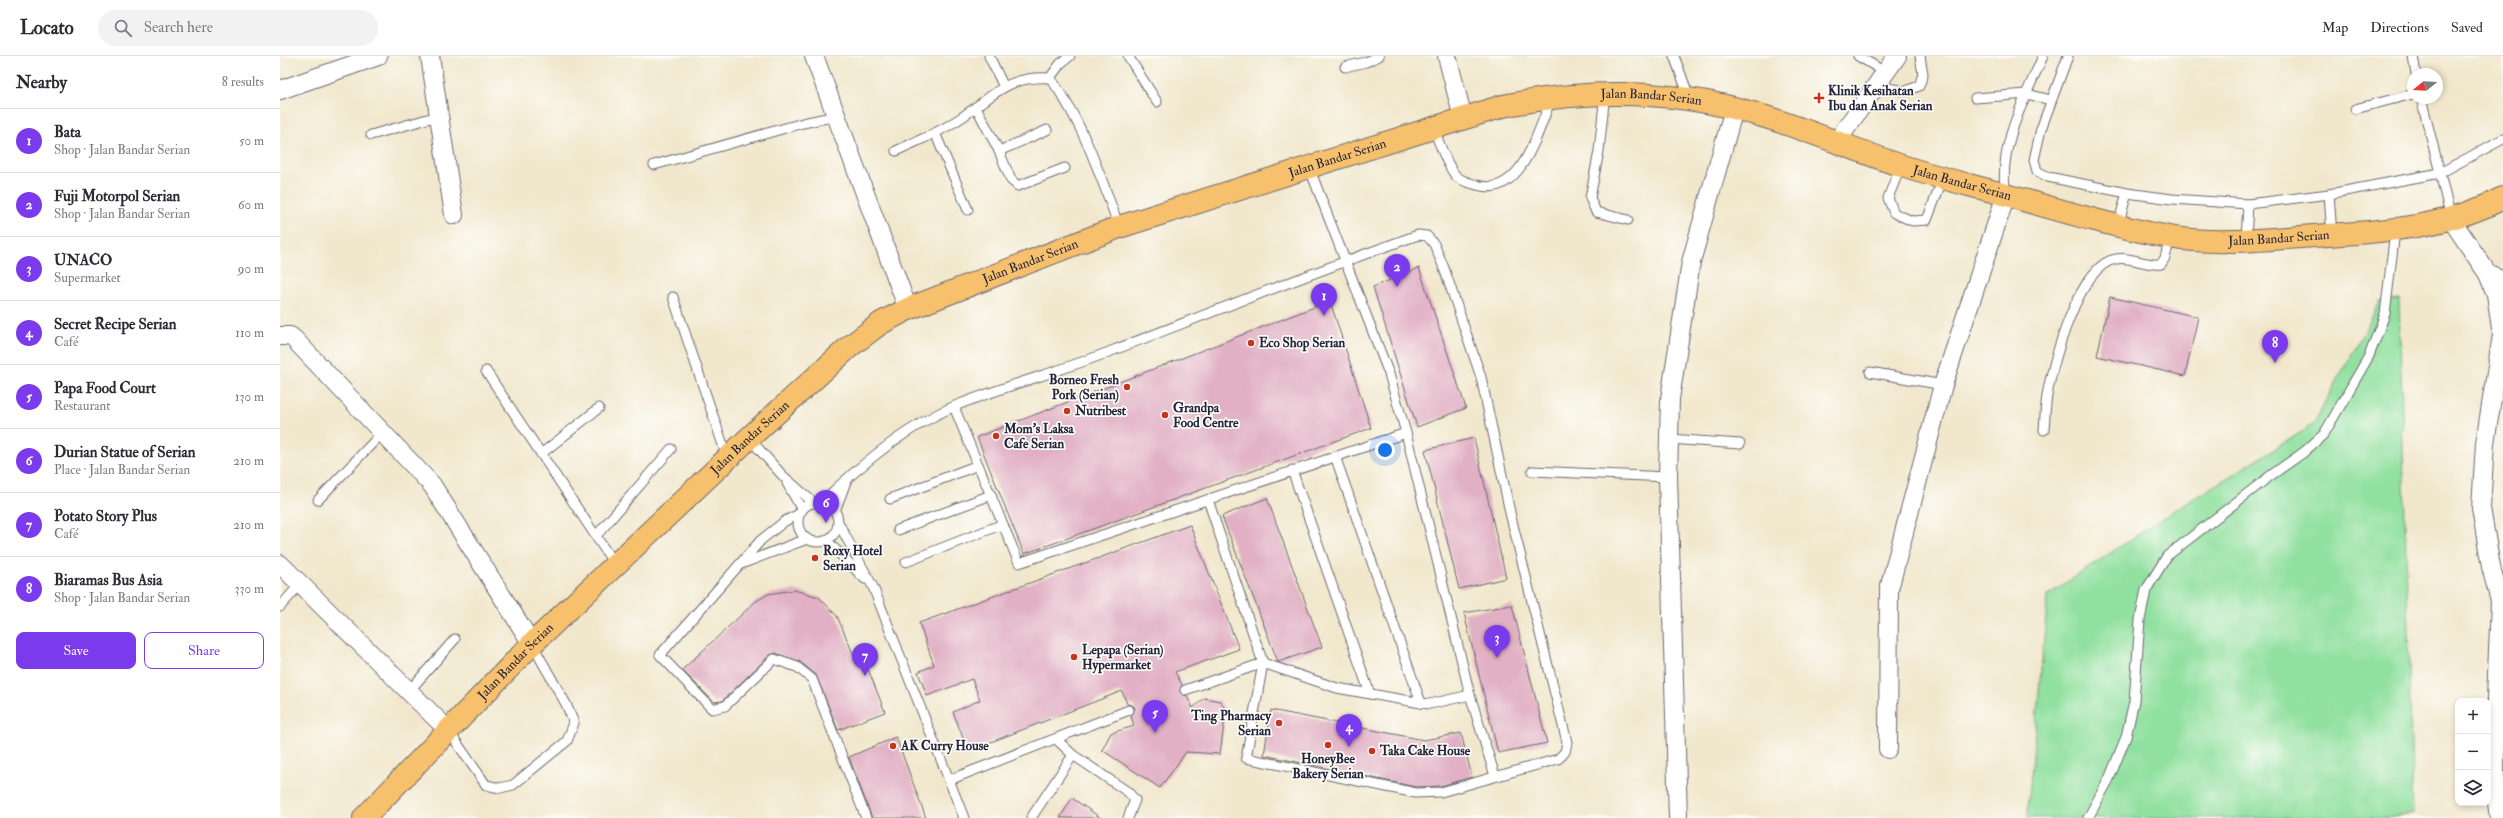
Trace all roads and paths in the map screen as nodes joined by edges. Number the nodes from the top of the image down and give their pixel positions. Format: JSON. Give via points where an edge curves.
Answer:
{"nodes":[{"id":1,"x":378,"y":56,"type":"edge"},
{"id":2,"x":430,"y":56,"type":"edge"},
{"id":3,"x":814,"y":56,"type":"edge"},
{"id":4,"x":989,"y":56,"type":"edge"},
{"id":5,"x":1070,"y":56,"type":"edge"},
{"id":6,"x":1128,"y":56,"type":"edge"},
{"id":7,"x":1379,"y":56,"type":"edge"},
{"id":8,"x":1447,"y":56,"type":"edge"},
{"id":9,"x":1674,"y":56,"type":"edge"},
{"id":10,"x":1858,"y":56,"type":"edge"},
{"id":11,"x":1895,"y":56,"type":"edge"},
{"id":12,"x":1920,"y":56,"type":"edge"},
{"id":13,"x":2043,"y":56,"type":"edge"},
{"id":14,"x":2068,"y":56,"type":"edge"},
{"id":15,"x":2413,"y":56,"type":"edge"},
{"id":16,"x":1345,"y":66,"type":"dead end"},
{"id":17,"x":2415,"y":68,"type":"edge"},
{"id":18,"x":1050,"y":78,"type":"junction"},
{"id":19,"x":1880,"y":79,"type":"junction"},
{"id":20,"x":1004,"y":87,"type":"junction"},
{"id":21,"x":280,"y":90,"type":"edge"},
{"id":22,"x":1605,"y":93,"type":"junction"},
{"id":23,"x":2027,"y":94,"type":"junction"},
{"id":24,"x":1552,"y":96,"type":"junction"},
{"id":25,"x":2407,"y":96,"type":"edge"},
{"id":26,"x":1975,"y":98,"type":"dead end"},
{"id":27,"x":1690,"y":99,"type":"junction"},
{"id":28,"x":2051,"y":100,"type":"junction"},
{"id":29,"x":1157,"y":102,"type":"dead end"},
{"id":30,"x":2423,"y":104,"type":"edge"},
{"id":31,"x":976,"y":107,"type":"junction"},
{"id":32,"x":1734,"y":109,"type":"junction"},
{"id":33,"x":2355,"y":109,"type":"dead end"},
{"id":34,"x":438,"y":116,"type":"junction"},
{"id":35,"x":836,"y":116,"type":"junction"},
{"id":36,"x":1463,"y":118,"type":"junction"},
{"id":37,"x":1433,"y":126,"type":"junction"},
{"id":38,"x":1047,"y":130,"type":"dead end"},
{"id":39,"x":935,"y":132,"type":"junction"},
{"id":40,"x":371,"y":135,"type":"dead end"},
{"id":41,"x":2503,"y":139,"type":"edge"},
{"id":42,"x":1837,"y":141,"type":"junction"},
{"id":43,"x":896,"y":151,"type":"dead end"},
{"id":44,"x":999,"y":151,"type":"junction"},
{"id":45,"x":654,"y":165,"type":"dead end"},
{"id":46,"x":1901,"y":165,"type":"junction"},
{"id":47,"x":1309,"y":167,"type":"junction"},
{"id":48,"x":1065,"y":168,"type":"dead end"},
{"id":49,"x":2440,"y":173,"type":"junction"},
{"id":50,"x":1943,"y":177,"type":"junction"},
{"id":51,"x":2128,"y":193,"type":"junction"},
{"id":52,"x":2329,"y":194,"type":"junction"},
{"id":53,"x":2006,"y":195,"type":"junction"},
{"id":54,"x":2503,"y":198,"type":"edge"},
{"id":55,"x":2248,"y":204,"type":"junction"},
{"id":56,"x":968,"y":210,"type":"dead end"},
{"id":57,"x":454,"y":215,"type":"dead end"},
{"id":58,"x":2451,"y":219,"type":"junction"},
{"id":59,"x":1628,"y":220,"type":"dead end"},
{"id":60,"x":2118,"y":225,"type":"junction"},
{"id":61,"x":1119,"y":227,"type":"junction"},
{"id":62,"x":2395,"y":231,"type":"junction"},
{"id":63,"x":2332,"y":235,"type":"junction"},
{"id":64,"x":2170,"y":237,"type":"junction"},
{"id":65,"x":2246,"y":240,"type":"junction"},
{"id":66,"x":1347,"y":260,"type":"junction"},
{"id":67,"x":2496,"y":276,"type":"edge"},
{"id":68,"x":673,"y":297,"type":"dead end"},
{"id":69,"x":908,"y":309,"type":"junction"},
{"id":70,"x":280,"y":336,"type":"edge"},
{"id":71,"x":486,"y":372,"type":"dead end"},
{"id":72,"x":1870,"y":372,"type":"dead end"},
{"id":73,"x":1943,"y":384,"type":"junction"},
{"id":74,"x":954,"y":407,"type":"junction"},
{"id":75,"x":599,"y":408,"type":"dead end"},
{"id":76,"x":2044,"y":430,"type":"dead end"},
{"id":77,"x":383,"y":432,"type":"junction"},
{"id":78,"x":1406,"y":433,"type":"junction"},
{"id":79,"x":749,"y":438,"type":"junction"},
{"id":80,"x":1669,"y":439,"type":"junction"},
{"id":81,"x":1740,"y":444,"type":"dead end"},
{"id":82,"x":671,"y":449,"type":"dead end"},
{"id":83,"x":541,"y":454,"type":"junction"},
{"id":84,"x":1335,"y":456,"type":"junction"},
{"id":85,"x":728,"y":459,"type":"junction"},
{"id":86,"x":978,"y":464,"type":"junction"},
{"id":87,"x":1292,"y":470,"type":"junction"},
{"id":88,"x":1532,"y":471,"type":"dead end"},
{"id":89,"x":783,"y":476,"type":"junction"},
{"id":90,"x":848,"y":476,"type":"junction"},
{"id":91,"x":1668,"y":477,"type":"junction"},
{"id":92,"x":990,"y":495,"type":"junction"},
{"id":93,"x":890,"y":499,"type":"dead end"},
{"id":94,"x":318,"y":500,"type":"dead end"},
{"id":95,"x":1208,"y":500,"type":"junction"},
{"id":96,"x":818,"y":503,"type":"junction"},
{"id":97,"x":835,"y":510,"type":"junction"},
{"id":98,"x":801,"y":512,"type":"junction"},
{"id":99,"x":839,"y":524,"type":"junction"},
{"id":100,"x":1003,"y":524,"type":"junction"},
{"id":101,"x":898,"y":530,"type":"dead end"},
{"id":102,"x":596,"y":536,"type":"junction"},
{"id":103,"x":807,"y":539,"type":"junction"},
{"id":104,"x":827,"y":541,"type":"junction"},
{"id":105,"x":906,"y":562,"type":"dead end"},
{"id":106,"x":280,"y":564,"type":"edge"},
{"id":107,"x":740,"y":564,"type":"junction"},
{"id":108,"x":615,"y":565,"type":"junction"},
{"id":109,"x":302,"y":583,"type":"junction"},
{"id":110,"x":873,"y":587,"type":"junction"},
{"id":111,"x":2502,"y":603,"type":"edge"},
{"id":112,"x":280,"y":607,"type":"edge"},
{"id":113,"x":455,"y":639,"type":"dead end"},
{"id":114,"x":532,"y":644,"type":"junction"},
{"id":115,"x":1263,"y":663,"type":"junction"},
{"id":116,"x":409,"y":690,"type":"junction"},
{"id":117,"x":1185,"y":690,"type":"dead end"},
{"id":118,"x":1370,"y":694,"type":"junction"},
{"id":119,"x":1470,"y":695,"type":"junction"},
{"id":120,"x":1421,"y":703,"type":"junction"},
{"id":121,"x":1129,"y":710,"type":"dead end"},
{"id":122,"x":448,"y":730,"type":"junction"},
{"id":123,"x":1056,"y":739,"type":"junction"},
{"id":124,"x":1888,"y":749,"type":"dead end"},
{"id":125,"x":1073,"y":755,"type":"junction"},
{"id":126,"x":1495,"y":776,"type":"junction"},
{"id":127,"x":949,"y":780,"type":"junction"},
{"id":128,"x":364,"y":818,"type":"edge"},
{"id":129,"x":866,"y":818,"type":"edge"},
{"id":130,"x":964,"y":818,"type":"edge"},
{"id":131,"x":1031,"y":818,"type":"edge"},
{"id":132,"x":1128,"y":818,"type":"edge"},
{"id":133,"x":1678,"y":818,"type":"edge"},
{"id":134,"x":2088,"y":818,"type":"edge"},
{"id":135,"x":2499,"y":818,"type":"edge"}],
"edges":[{"from":1,"to":21,"type":"street"},
{"from":2,"to":34,"type":"street"},
{"from":3,"to":35,"type":"street"},
{"from":4,"to":20,"type":"lane"},
{"from":5,"to":18,"type":"lane","via":[[1060,64]]},
{"from":6,"to":29,"type":"lane"},
{"from":7,"to":16,"type":"lane","via":[[1366,62]]},
{"from":8,"to":36,"type":"street"},
{"from":9,"to":27,"type":"lane"},
{"from":10,"to":19,"type":"lane"},
{"from":11,"to":19,"type":"street"},
{"from":12,"to":19,"type":"lane","via":[[1923,74],[1919,86],[1906,91]]},
{"from":13,"to":23,"type":"lane"},
{"from":14,"to":28,"type":"lane"},
{"from":15,"to":17,"type":"lane"},
{"from":18,"to":20,"type":"lane","via":[[1018,79]]},
{"from":18,"to":61,"type":"lane","via":[[1062,94],[1103,181]]},
{"from":19,"to":42,"type":"street"},
{"from":20,"to":31,"type":"lane"},
{"from":22,"to":24,"type":"main road","name":"Jalan Bandar Serian"},
{"from":22,"to":27,"type":"main road","name":"Jalan Bandar Serian","via":[[1634,93]]},
{"from":22,"to":59,"type":"lane","via":[[1599,151],[1590,198],[1596,212]]},
{"from":23,"to":26,"type":"lane"},
{"from":23,"to":28,"type":"lane"},
{"from":23,"to":53,"type":"lane","via":[[2014,126],[2004,164]]},
{"from":24,"to":36,"type":"main road","name":"Jalan Bandar Serian","via":[[1503,106]]},
{"from":24,"to":37,"type":"lane","via":[[1531,150],[1510,180],[1486,188],[1457,177],[1450,167]]},
{"from":25,"to":33,"type":"lane"},
{"from":27,"to":32,"type":"main road","name":"Jalan Bandar Serian"},
{"from":28,"to":51,"type":"lane","via":[[2036,148],[2034,160],[2037,171],[2048,177]]},
{"from":30,"to":49,"type":"lane"},
{"from":31,"to":39,"type":"lane","via":[[952,124]]},
{"from":31,"to":44,"type":"lane"},
{"from":32,"to":42,"type":"main road","name":"Jalan Bandar Serian"},
{"from":32,"to":80,"type":"street","via":[[1691,262],[1670,398]]},
{"from":34,"to":40,"type":"lane"},
{"from":34,"to":57,"type":"street"},
{"from":35,"to":45,"type":"lane"},
{"from":35,"to":69,"type":"street"},
{"from":36,"to":37,"type":"main road","name":"Jalan Bandar Serian"},
{"from":37,"to":47,"type":"main road","name":"Jalan Bandar Serian"},
{"from":38,"to":44,"type":"lane"},
{"from":39,"to":43,"type":"lane"},
{"from":39,"to":56,"type":"lane"},
{"from":41,"to":49,"type":"lane"},
{"from":42,"to":46,"type":"main road","name":"Jalan Bandar Serian"},
{"from":44,"to":48,"type":"lane","via":[[1011,180],[1018,186]]},
{"from":46,"to":50,"type":"main road","name":"Jalan Bandar Serian"},
{"from":46,"to":50,"type":"lane","via":[[1888,198],[1894,213],[1912,221],[1927,220]]},
{"from":47,"to":61,"type":"main road","name":"Jalan Bandar Serian"},
{"from":47,"to":66,"type":"lane"},
{"from":49,"to":52,"type":"lane"},
{"from":49,"to":58,"type":"lane"},
{"from":50,"to":53,"type":"main road","name":"Jalan Bandar Serian"},
{"from":51,"to":55,"type":"lane"},
{"from":51,"to":60,"type":"lane"},
{"from":52,"to":55,"type":"lane"},
{"from":52,"to":63,"type":"lane"},
{"from":53,"to":60,"type":"main road","name":"Jalan Bandar Serian"},
{"from":53,"to":73,"type":"street"},
{"from":54,"to":58,"type":"main road","name":"Jalan Bandar Serian"},
{"from":55,"to":65,"type":"lane"},
{"from":58,"to":62,"type":"main road","name":"Jalan Bandar Serian"},
{"from":58,"to":67,"type":"street"},
{"from":60,"to":64,"type":"main road","name":"Jalan Bandar Serian"},
{"from":61,"to":69,"type":"main road","name":"Jalan Bandar Serian"},
{"from":62,"to":63,"type":"main road","name":"Jalan Bandar Serian"},
{"from":62,"to":134,"type":"lane","via":[[2385,314],[2369,356],[2324,434],[2167,556],[2146,590],[2140,620],[2134,701],[2126,737],[2109,779]]},
{"from":63,"to":65,"type":"main road","name":"Jalan Bandar Serian"},
{"from":64,"to":65,"type":"main road","name":"Jalan Bandar Serian","via":[[2212,241]]},
{"from":64,"to":76,"type":"lane","via":[[2161,264],[2116,259],[2097,270],[2083,288],[2058,349],[2046,397]]},
{"from":66,"to":74,"type":"lane","via":[[1081,363]]},
{"from":66,"to":78,"type":"lane","via":[[1389,374]]},
{"from":66,"to":126,"type":"lane","via":[[1418,234],[1427,236],[1434,244],[1444,268],[1481,377],[1511,516],[1567,742],[1565,752],[1558,758]]},
{"from":67,"to":111,"type":"street","via":[[2502,335],[2485,443],[2481,508]]},
{"from":68,"to":85,"type":"lane"},
{"from":69,"to":79,"type":"main road","name":"Jalan Bandar Serian","via":[[881,323],[849,347]]},
{"from":70,"to":77,"type":"street","via":[[290,336],[294,339]]},
{"from":71,"to":83,"type":"lane"},
{"from":72,"to":73,"type":"lane"},
{"from":73,"to":124,"type":"street","via":[[1889,588]]},
{"from":74,"to":86,"type":"lane"},
{"from":74,"to":90,"type":"lane","via":[[903,435]]},
{"from":75,"to":83,"type":"lane"},
{"from":77,"to":94,"type":"lane"},
{"from":77,"to":114,"type":"street","via":[[432,484]]},
{"from":78,"to":84,"type":"lane"},
{"from":78,"to":119,"type":"lane"},
{"from":79,"to":85,"type":"main road","name":"Jalan Bandar Serian"},
{"from":79,"to":89,"type":"lane"},
{"from":80,"to":81,"type":"lane"},
{"from":80,"to":91,"type":"street"},
{"from":82,"to":102,"type":"lane"},
{"from":83,"to":102,"type":"lane"},
{"from":84,"to":87,"type":"lane"},
{"from":84,"to":120,"type":"lane"},
{"from":85,"to":108,"type":"main road","name":"Jalan Bandar Serian"},
{"from":86,"to":92,"type":"lane"},
{"from":86,"to":93,"type":"lane"},
{"from":87,"to":95,"type":"lane"},
{"from":87,"to":118,"type":"lane"},
{"from":88,"to":91,"type":"lane"},
{"from":89,"to":96,"type":"lane"},
{"from":89,"to":98,"type":"lane"},
{"from":90,"to":96,"type":"lane"},
{"from":90,"to":97,"type":"lane"},
{"from":91,"to":133,"type":"street"},
{"from":92,"to":100,"type":"lane"},
{"from":92,"to":101,"type":"lane"},
{"from":95,"to":100,"type":"lane","via":[[1019,564]]},
{"from":95,"to":115,"type":"lane"},
{"from":96,"to":97,"type":"lane","via":[[827,503]]},
{"from":96,"to":98,"type":"lane"},
{"from":97,"to":99,"type":"lane"},
{"from":98,"to":103,"type":"lane","via":[[798,528]]},
{"from":98,"to":107,"type":"lane","via":[[761,540]]},
{"from":99,"to":104,"type":"lane","via":[[835,534]]},
{"from":99,"to":110,"type":"lane"},
{"from":100,"to":105,"type":"lane"},
{"from":102,"to":108,"type":"lane"},
{"from":103,"to":104,"type":"lane","via":[[813,542]]},
{"from":103,"to":107,"type":"lane"},
{"from":104,"to":110,"type":"lane"},
{"from":106,"to":109,"type":"street"},
{"from":107,"to":129,"type":"lane","via":[[660,655],[712,709],[725,706],[774,659],[797,668],[812,679]]},
{"from":108,"to":114,"type":"main road","name":"Jalan Bandar Serian"},
{"from":109,"to":112,"type":"lane"},
{"from":109,"to":116,"type":"street"},
{"from":110,"to":127,"type":"lane"},
{"from":111,"to":135,"type":"street","via":[[2495,724],[2495,788]]},
{"from":113,"to":116,"type":"lane"},
{"from":114,"to":122,"type":"main road","name":"Jalan Bandar Serian"},
{"from":114,"to":122,"type":"lane","via":[[574,723],[567,741],[513,786],[500,788],[486,785]]},
{"from":115,"to":117,"type":"lane"},
{"from":115,"to":118,"type":"lane","via":[[1337,688]]},
{"from":115,"to":126,"type":"lane","via":[[1246,758],[1416,793],[1441,792]]},
{"from":116,"to":122,"type":"street"},
{"from":118,"to":120,"type":"lane"},
{"from":119,"to":120,"type":"lane","via":[[1430,704]]},
{"from":119,"to":126,"type":"lane"},
{"from":121,"to":123,"type":"lane"},
{"from":122,"to":128,"type":"main road","name":"Jalan Bandar Serian"},
{"from":123,"to":125,"type":"lane"},
{"from":123,"to":127,"type":"lane"},
{"from":125,"to":131,"type":"lane"},
{"from":125,"to":132,"type":"lane","via":[[1128,792],[1135,800]]},
{"from":127,"to":130,"type":"lane"}]}
